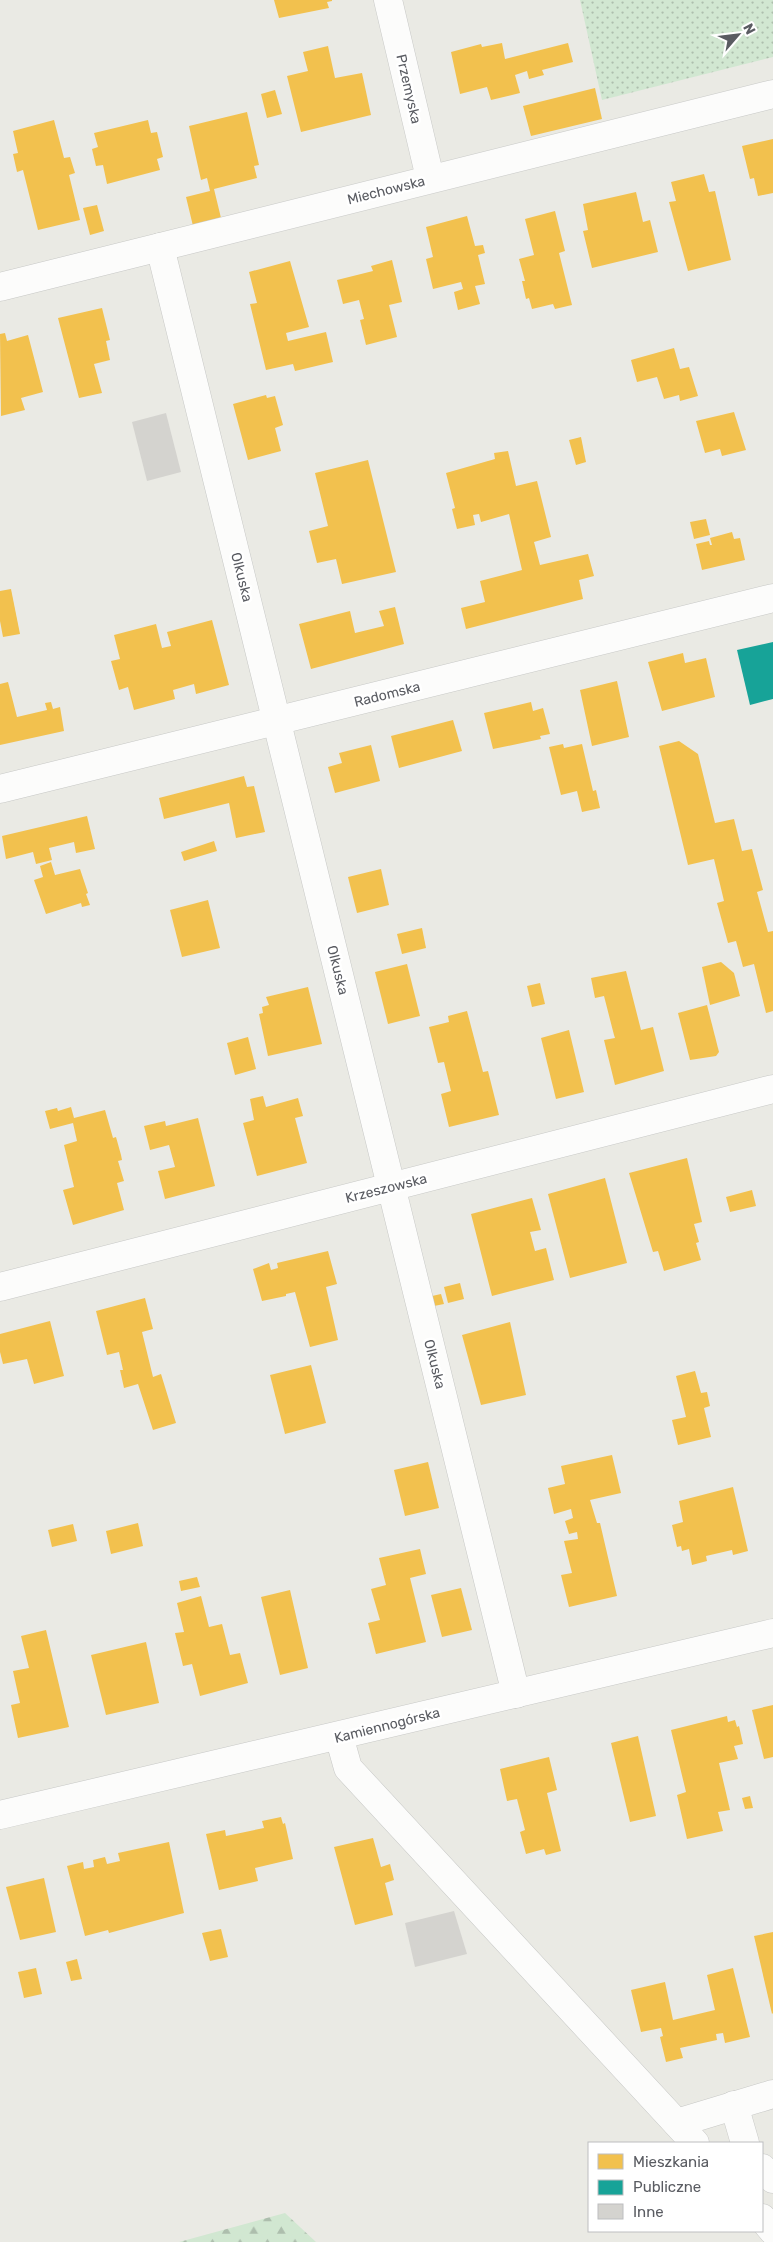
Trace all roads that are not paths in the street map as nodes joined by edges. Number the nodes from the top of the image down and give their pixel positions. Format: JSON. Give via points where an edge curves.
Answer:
{"nodes":[{"id":1,"x":388,"y":0,"type":"edge"},
{"id":2,"x":773,"y":94,"type":"edge"},
{"id":3,"x":430,"y":178,"type":"junction"},
{"id":4,"x":160,"y":247,"type":"junction"},
{"id":5,"x":0,"y":288,"type":"edge"},
{"id":6,"x":773,"y":598,"type":"edge"},
{"id":7,"x":278,"y":720,"type":"junction"},
{"id":8,"x":0,"y":789,"type":"edge"},
{"id":9,"x":773,"y":1089,"type":"edge"},
{"id":10,"x":391,"y":1187,"type":"junction"},
{"id":11,"x":0,"y":1287,"type":"edge"},
{"id":12,"x":773,"y":1633,"type":"edge"},
{"id":13,"x":516,"y":1694,"type":"junction"},
{"id":14,"x":339,"y":1736,"type":"junction"},
{"id":15,"x":0,"y":1815,"type":"edge"},
{"id":16,"x":773,"y":2094,"type":"edge"},
{"id":17,"x":734,"y":2106,"type":"junction"},
{"id":18,"x":677,"y":2123,"type":"junction"},
{"id":19,"x":694,"y":2142,"type":"edge"},
{"id":20,"x":745,"y":2142,"type":"edge"},
{"id":21,"x":763,"y":2169,"type":"edge"},
{"id":22,"x":773,"y":2179,"type":"edge"},
{"id":23,"x":763,"y":2219,"type":"edge"},
{"id":24,"x":773,"y":2230,"type":"edge"}],
"edges":[{"from":1,"to":3,"type":"street","name":"Przemyska"},
{"from":2,"to":3,"type":"street","name":"Miechowska"},
{"from":3,"to":4,"type":"street","name":"Miechowska"},
{"from":4,"to":5,"type":"street","name":"Miechowska"},
{"from":4,"to":7,"type":"street","name":"Olkuska"},
{"from":6,"to":7,"type":"street","name":"Radomska"},
{"from":7,"to":8,"type":"street","name":"Radomska"},
{"from":7,"to":10,"type":"street","name":"Olkuska"},
{"from":9,"to":10,"type":"street","name":"Krzeszowska"},
{"from":10,"to":11,"type":"street","name":"Krzeszowska"},
{"from":10,"to":13,"type":"street","name":"Olkuska"},
{"from":12,"to":13,"type":"street","name":"Kamiennogórska"},
{"from":13,"to":14,"type":"street","name":"Kamiennogórska"},
{"from":14,"to":15,"type":"street","name":"Kamiennogórska"},
{"from":14,"to":18,"type":"street","via":[[348,1768]]},
{"from":16,"to":17,"type":"street"},
{"from":17,"to":18,"type":"street"},
{"from":17,"to":20,"type":"street"},
{"from":18,"to":19,"type":"street"},
{"from":21,"to":22,"type":"street"},
{"from":23,"to":24,"type":"street"}]}
